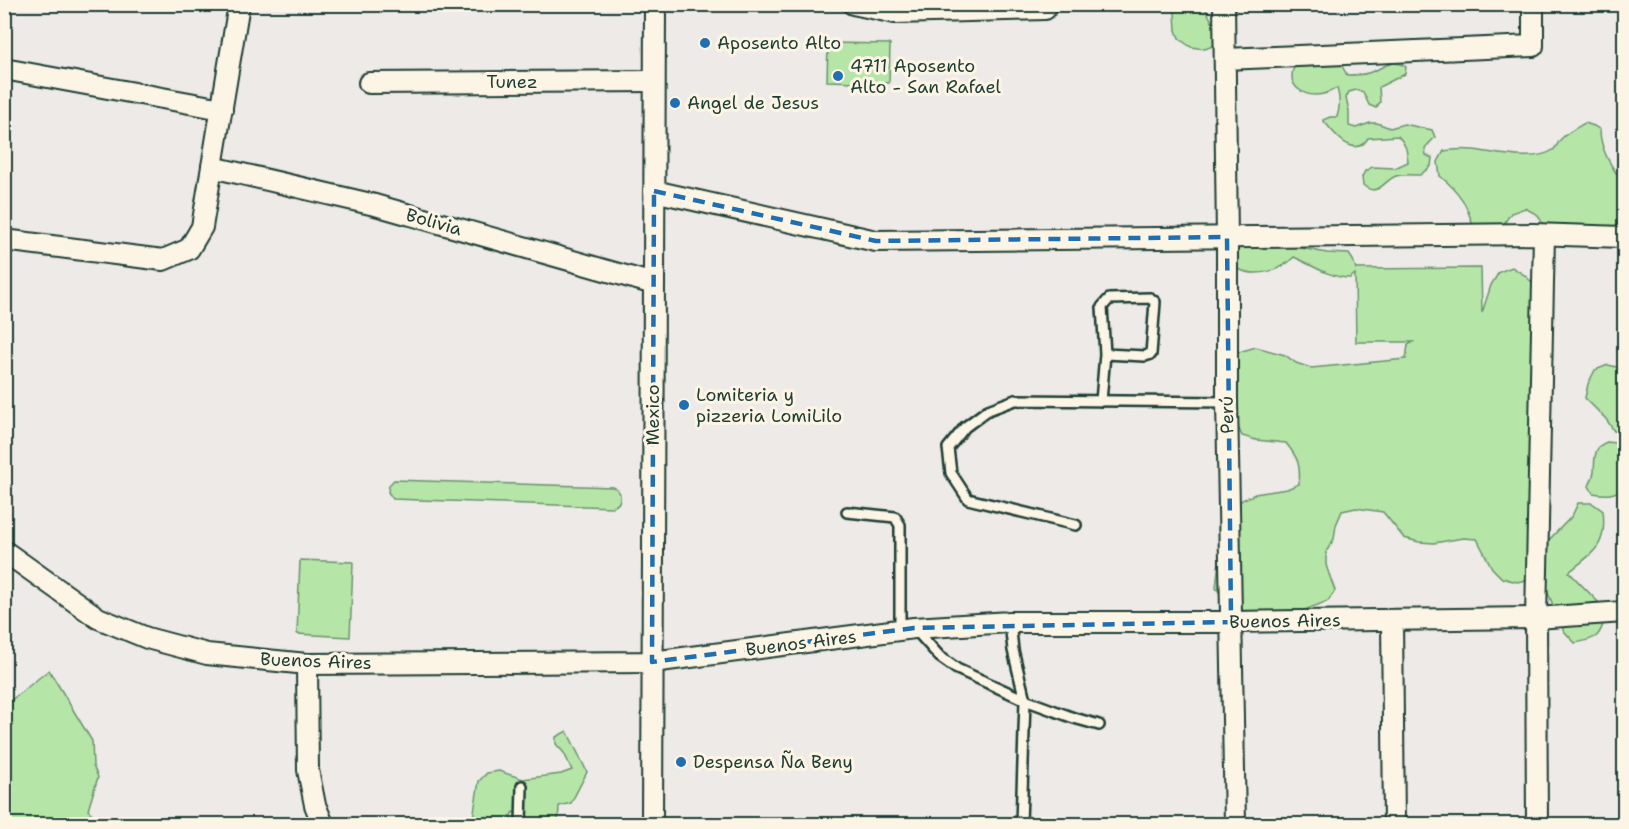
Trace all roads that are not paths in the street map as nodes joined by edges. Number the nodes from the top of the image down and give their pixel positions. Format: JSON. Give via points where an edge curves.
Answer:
{"nodes":[{"id":1,"x":239,"y":4,"type":"edge"},
{"id":2,"x":655,"y":4,"type":"edge"},
{"id":3,"x":853,"y":4,"type":"edge"},
{"id":4,"x":1224,"y":4,"type":"edge"},
{"id":5,"x":1533,"y":4,"type":"edge"},
{"id":6,"x":1045,"y":9,"type":"dead end"},
{"id":7,"x":1225,"y":59,"type":"junction"},
{"id":8,"x":4,"y":69,"type":"edge"},
{"id":9,"x":654,"y":81,"type":"junction"},
{"id":10,"x":369,"y":83,"type":"dead end"},
{"id":11,"x":222,"y":109,"type":"junction"},
{"id":12,"x":212,"y":167,"type":"junction"},
{"id":13,"x":654,"y":190,"type":"junction"},
{"id":14,"x":1544,"y":235,"type":"junction"},
{"id":15,"x":1227,"y":237,"type":"junction"},
{"id":16,"x":1624,"y":237,"type":"edge"},
{"id":17,"x":4,"y":240,"type":"edge"},
{"id":18,"x":654,"y":284,"type":"junction"},
{"id":19,"x":1105,"y":354,"type":"junction"},
{"id":20,"x":1101,"y":401,"type":"junction"},
{"id":21,"x":1227,"y":402,"type":"junction"},
{"id":22,"x":847,"y":512,"type":"dead end"},
{"id":23,"x":1076,"y":525,"type":"dead end"},
{"id":24,"x":4,"y":551,"type":"edge"},
{"id":25,"x":1624,"y":612,"type":"edge"},
{"id":26,"x":1536,"y":618,"type":"junction"},
{"id":27,"x":1392,"y":620,"type":"junction"},
{"id":28,"x":1010,"y":622,"type":"junction"},
{"id":29,"x":1231,"y":622,"type":"junction"},
{"id":30,"x":907,"y":629,"type":"junction"},
{"id":31,"x":652,"y":662,"type":"junction"},
{"id":32,"x":307,"y":664,"type":"junction"},
{"id":33,"x":1025,"y":700,"type":"junction"},
{"id":34,"x":1099,"y":725,"type":"dead end"},
{"id":35,"x":522,"y":786,"type":"dead end"},
{"id":36,"x":323,"y":825,"type":"edge"},
{"id":37,"x":520,"y":825,"type":"edge"},
{"id":38,"x":652,"y":825,"type":"edge"},
{"id":39,"x":1021,"y":825,"type":"edge"},
{"id":40,"x":1235,"y":825,"type":"edge"},
{"id":41,"x":1394,"y":825,"type":"edge"},
{"id":42,"x":1537,"y":825,"type":"edge"}],
"edges":[{"from":1,"to":11,"type":"street"},
{"from":2,"to":9,"type":"street","name":"Mexico"},
{"from":3,"to":6,"type":"street","via":[[895,13]]},
{"from":4,"to":7,"type":"street","name":"Perú"},
{"from":5,"to":7,"type":"street","via":[[1533,46]]},
{"from":7,"to":15,"type":"street","name":"Perú"},
{"from":8,"to":11,"type":"street"},
{"from":9,"to":10,"type":"street","name":"Tunez"},
{"from":9,"to":13,"type":"street","name":"Mexico"},
{"from":11,"to":12,"type":"street"},
{"from":12,"to":17,"type":"street","via":[[202,227],[189,249],[163,260]]},
{"from":12,"to":18,"type":"street","name":"Bolivia","via":[[375,205]]},
{"from":13,"to":15,"type":"street","via":[[876,241]]},
{"from":13,"to":18,"type":"street","name":"Mexico"},
{"from":14,"to":15,"type":"street"},
{"from":14,"to":16,"type":"street"},
{"from":14,"to":26,"type":"street"},
{"from":15,"to":21,"type":"street","name":"Perú"},
{"from":18,"to":31,"type":"street","name":"Mexico"},
{"from":19,"to":19,"type":"lane","via":[[1102,307],[1109,299],[1150,298],[1155,303],[1151,354]]},
{"from":19,"to":20,"type":"lane"},
{"from":20,"to":21,"type":"lane"},
{"from":20,"to":23,"type":"lane","via":[[1015,400],[988,410],[965,427],[948,448],[951,473],[968,499]]},
{"from":21,"to":29,"type":"street","name":"Perú"},
{"from":22,"to":30,"type":"lane","via":[[898,520]]},
{"from":24,"to":32,"type":"street","name":"Buenos Aires","via":[[98,618],[147,639],[207,654]]},
{"from":25,"to":26,"type":"street","name":"Buenos Aires"},
{"from":26,"to":27,"type":"street","name":"Buenos Aires"},
{"from":26,"to":42,"type":"street"},
{"from":27,"to":29,"type":"street","name":"Buenos Aires"},
{"from":27,"to":41,"type":"street"},
{"from":28,"to":29,"type":"street","name":"Buenos Aires"},
{"from":28,"to":30,"type":"street","name":"Buenos Aires"},
{"from":28,"to":33,"type":"lane"},
{"from":29,"to":40,"type":"street","name":"Perú"},
{"from":30,"to":31,"type":"street","name":"Buenos Aires"},
{"from":30,"to":33,"type":"lane","via":[[957,669]]},
{"from":31,"to":32,"type":"street","name":"Buenos Aires"},
{"from":31,"to":38,"type":"street","name":"Mexico"},
{"from":32,"to":36,"type":"street","via":[[308,770]]},
{"from":33,"to":34,"type":"lane"},
{"from":33,"to":39,"type":"lane"},
{"from":35,"to":37,"type":"lane"}]}
